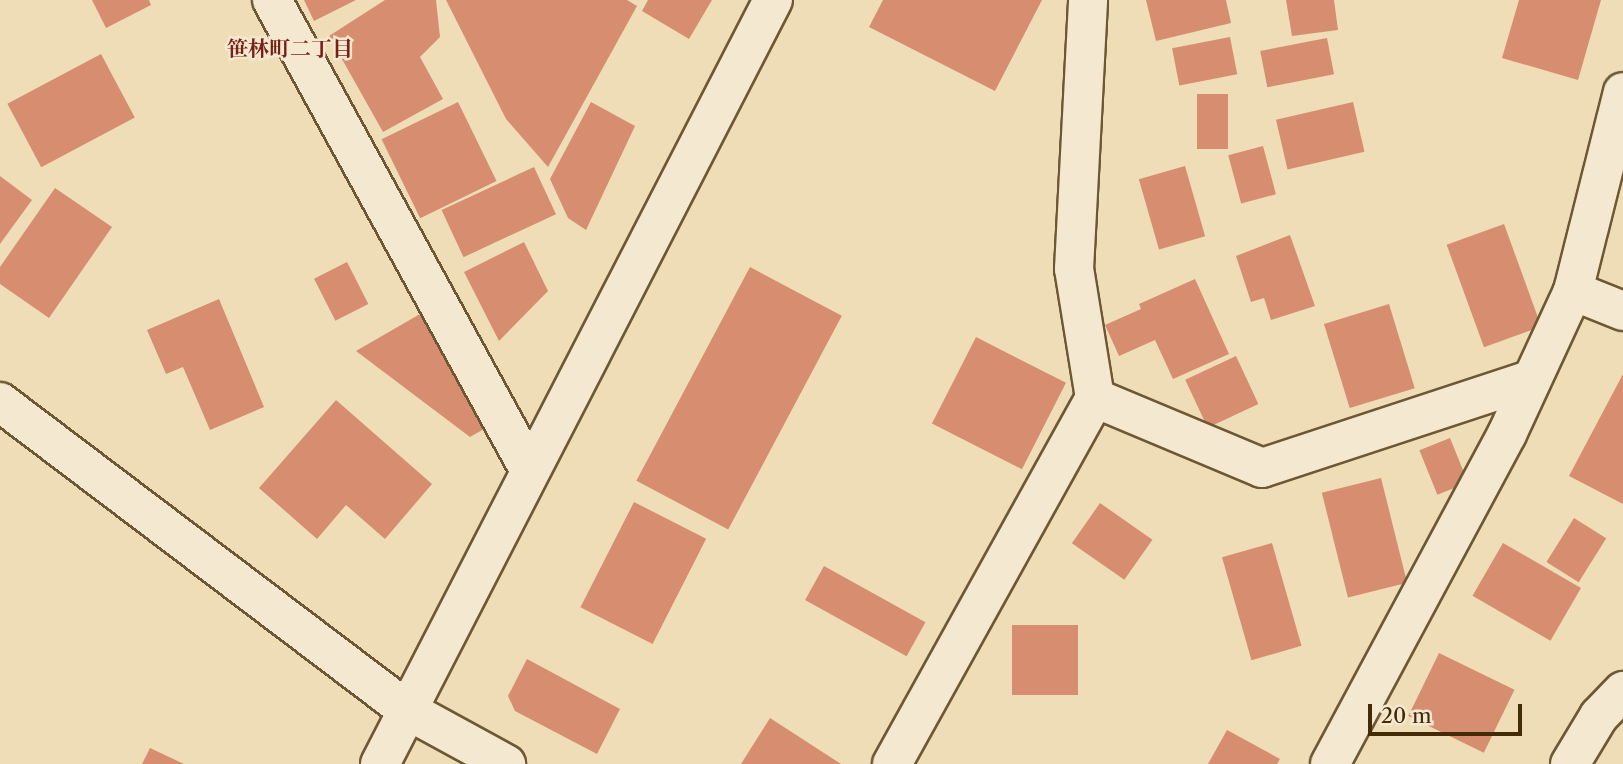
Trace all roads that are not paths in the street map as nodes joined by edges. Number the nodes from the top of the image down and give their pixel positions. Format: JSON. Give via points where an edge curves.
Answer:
{"nodes":[{"id":1,"x":272,"y":0,"type":"edge"},
{"id":2,"x":773,"y":0,"type":"edge"},
{"id":3,"x":1087,"y":0,"type":"edge"},
{"id":4,"x":1623,"y":92,"type":"edge"},
{"id":5,"x":1573,"y":290,"type":"junction"},
{"id":6,"x":1623,"y":311,"type":"edge"},
{"id":7,"x":1532,"y":379,"type":"junction"},
{"id":8,"x":1095,"y":398,"type":"junction"},
{"id":9,"x":0,"y":402,"type":"edge"},
{"id":10,"x":529,"y":469,"type":"junction"},
{"id":11,"x":1623,"y":691,"type":"edge"},
{"id":12,"x":407,"y":710,"type":"junction"},
{"id":13,"x":380,"y":764,"type":"edge"},
{"id":14,"x":506,"y":764,"type":"edge"},
{"id":15,"x":892,"y":764,"type":"edge"},
{"id":16,"x":1329,"y":764,"type":"edge"},
{"id":17,"x":1570,"y":764,"type":"edge"}],
"edges":[{"from":1,"to":10,"type":"street"},
{"from":2,"to":10,"type":"street"},
{"from":3,"to":8,"type":"street","via":[[1074,269]]},
{"from":4,"to":5,"type":"street"},
{"from":5,"to":6,"type":"street"},
{"from":5,"to":7,"type":"street"},
{"from":7,"to":8,"type":"street","via":[[1262,468]]},
{"from":7,"to":16,"type":"street"},
{"from":8,"to":15,"type":"street"},
{"from":9,"to":12,"type":"street"},
{"from":10,"to":12,"type":"street"},
{"from":11,"to":17,"type":"street","via":[[1599,716]]},
{"from":12,"to":13,"type":"street"},
{"from":12,"to":14,"type":"street"}]}
